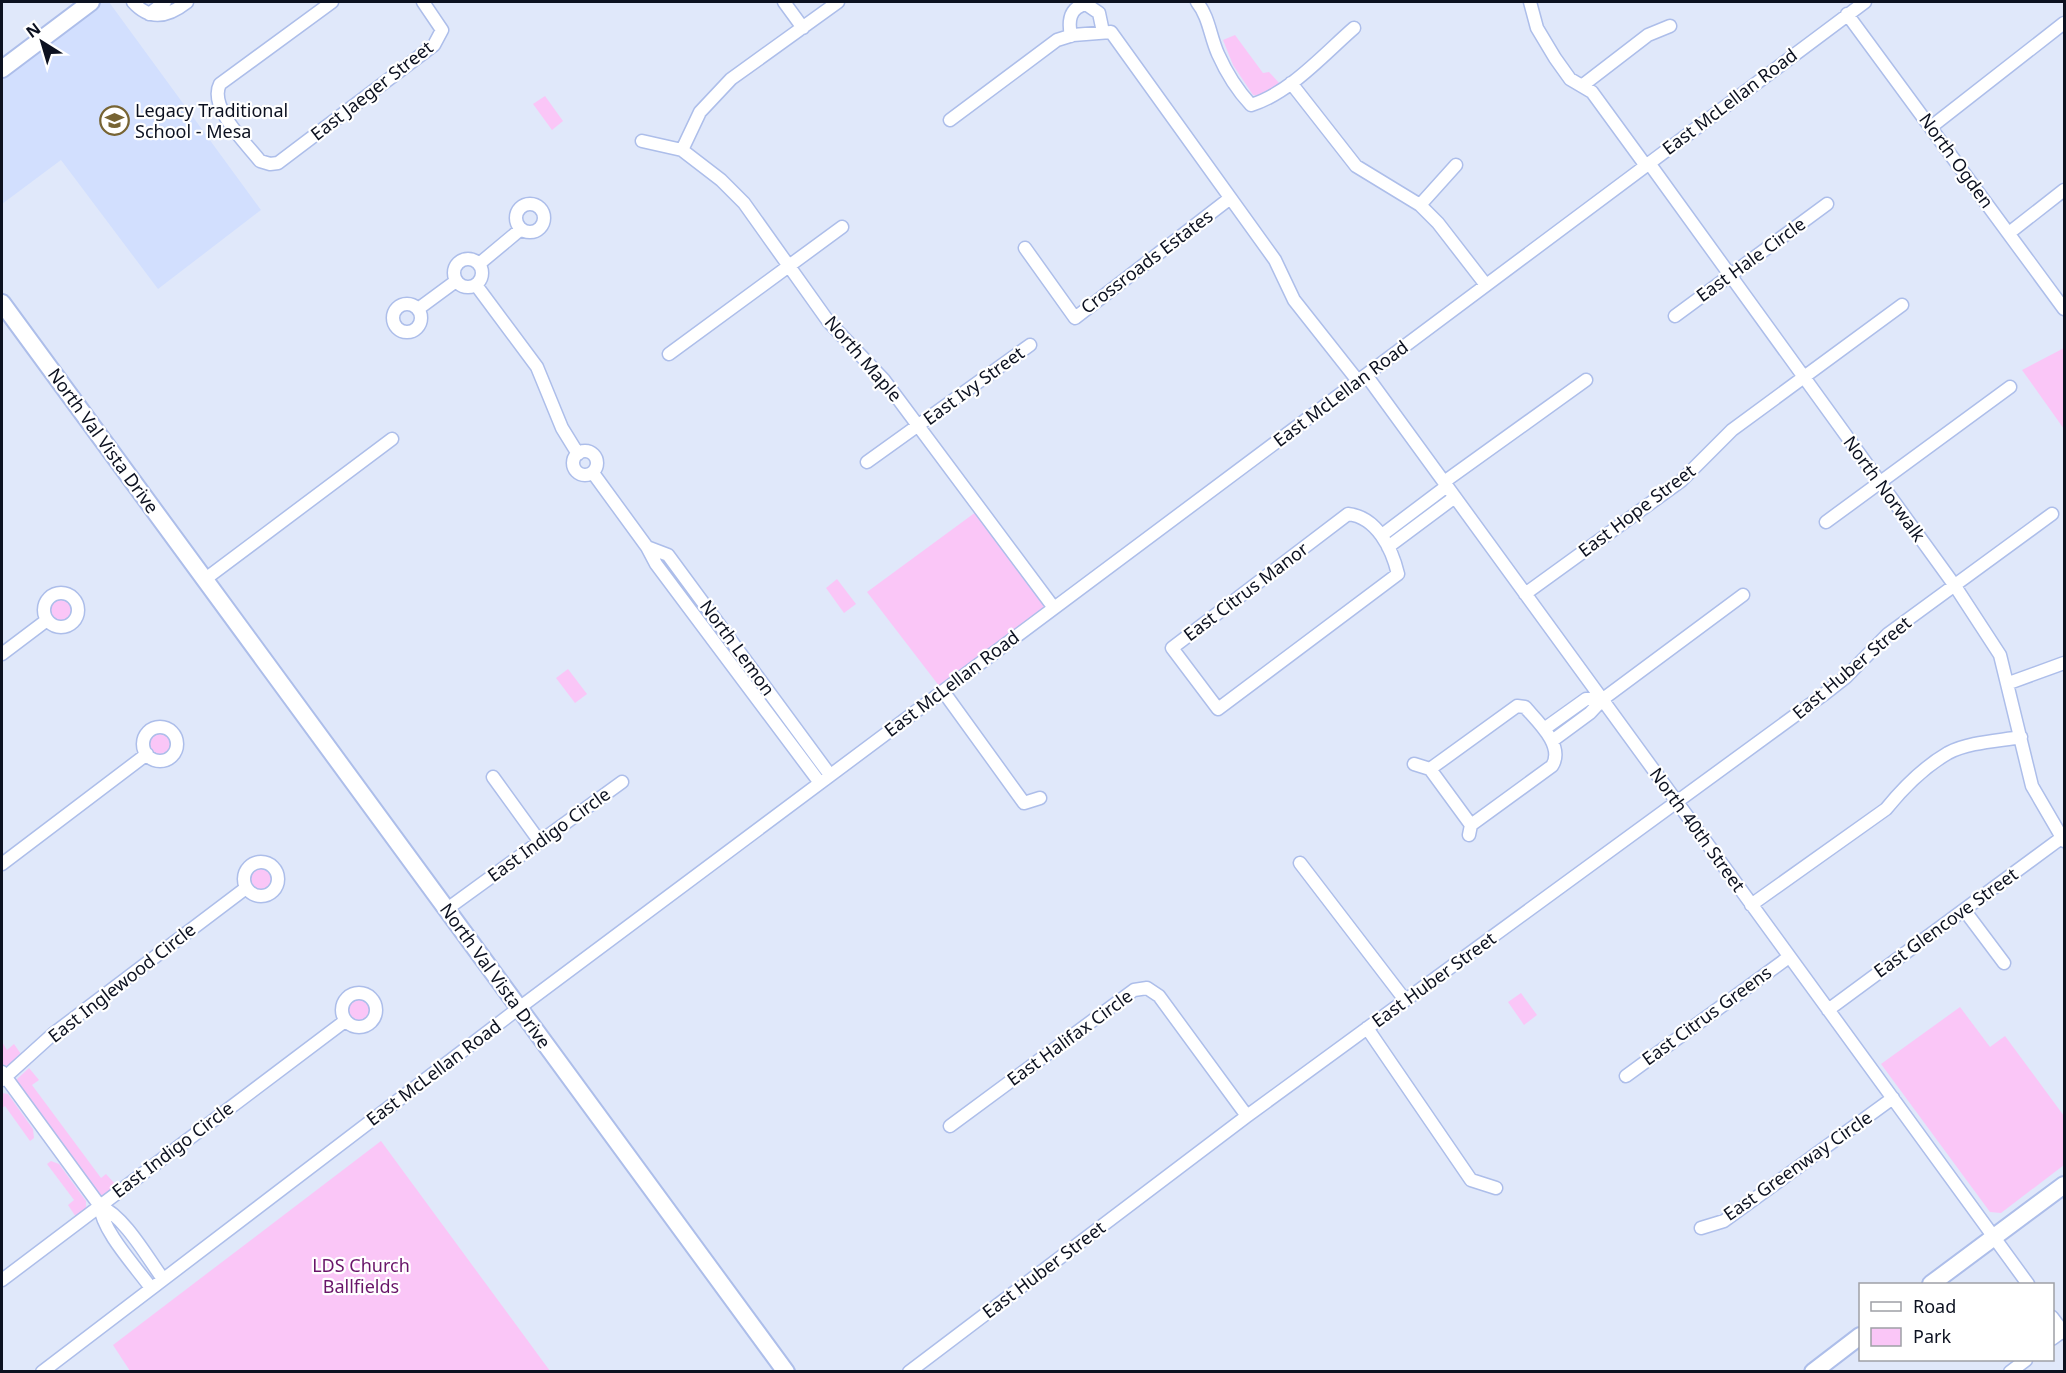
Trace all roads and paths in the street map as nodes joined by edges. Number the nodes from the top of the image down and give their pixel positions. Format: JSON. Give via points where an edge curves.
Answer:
{"nodes":[{"id":1,"x":91,"y":2,"type":"edge"},
{"id":2,"x":133,"y":2,"type":"edge"},
{"id":3,"x":165,"y":2,"type":"edge"},
{"id":4,"x":185,"y":2,"type":"edge"},
{"id":5,"x":332,"y":2,"type":"edge"},
{"id":6,"x":423,"y":2,"type":"edge"},
{"id":7,"x":784,"y":2,"type":"edge"},
{"id":8,"x":838,"y":2,"type":"edge"},
{"id":9,"x":1197,"y":2,"type":"edge"},
{"id":10,"x":1530,"y":2,"type":"edge"},
{"id":11,"x":1865,"y":2,"type":"edge"},
{"id":12,"x":1850,"y":8,"type":"edge"},
{"id":13,"x":149,"y":14,"type":"junction"},
{"id":14,"x":2064,"y":23,"type":"edge"},
{"id":15,"x":1670,"y":26,"type":"dead end"},
{"id":16,"x":803,"y":28,"type":"junction"},
{"id":17,"x":1354,"y":28,"type":"dead end"},
{"id":18,"x":1103,"y":32,"type":"junction"},
{"id":19,"x":1071,"y":36,"type":"junction"},
{"id":20,"x":2,"y":69,"type":"edge"},
{"id":21,"x":1291,"y":83,"type":"junction"},
{"id":22,"x":1583,"y":85,"type":"junction"},
{"id":23,"x":950,"y":120,"type":"dead end"},
{"id":24,"x":1931,"y":127,"type":"junction"},
{"id":25,"x":642,"y":141,"type":"dead end"},
{"id":26,"x":682,"y":150,"type":"junction"},
{"id":27,"x":1647,"y":164,"type":"junction"},
{"id":28,"x":1456,"y":165,"type":"dead end"},
{"id":29,"x":2064,"y":190,"type":"edge"},
{"id":30,"x":1229,"y":200,"type":"junction"},
{"id":31,"x":1827,"y":204,"type":"dead end"},
{"id":32,"x":1420,"y":205,"type":"junction"},
{"id":33,"x":842,"y":227,"type":"dead end"},
{"id":34,"x":521,"y":229,"type":"dead end"},
{"id":35,"x":2009,"y":233,"type":"junction"},
{"id":36,"x":1025,"y":248,"type":"dead end"},
{"id":37,"x":479,"y":264,"type":"junction"},
{"id":38,"x":790,"y":265,"type":"junction"},
{"id":39,"x":1729,"y":276,"type":"junction"},
{"id":40,"x":456,"y":281,"type":"junction"},
{"id":41,"x":476,"y":285,"type":"junction"},
{"id":42,"x":1486,"y":285,"type":"junction"},
{"id":43,"x":2,"y":303,"type":"edge"},
{"id":44,"x":1902,"y":305,"type":"dead end"},
{"id":45,"x":418,"y":309,"type":"dead end"},
{"id":46,"x":2064,"y":309,"type":"edge"},
{"id":47,"x":1675,"y":316,"type":"dead end"},
{"id":48,"x":1030,"y":345,"type":"dead end"},
{"id":49,"x":669,"y":354,"type":"dead end"},
{"id":50,"x":1362,"y":378,"type":"junction"},
{"id":51,"x":1802,"y":378,"type":"junction"},
{"id":52,"x":1586,"y":380,"type":"dead end"},
{"id":53,"x":2010,"y":387,"type":"dead end"},
{"id":54,"x":919,"y":426,"type":"junction"},
{"id":55,"x":392,"y":439,"type":"dead end"},
{"id":56,"x":867,"y":462,"type":"dead end"},
{"id":57,"x":1880,"y":483,"type":"junction"},
{"id":58,"x":1445,"y":484,"type":"junction"},
{"id":59,"x":1455,"y":497,"type":"junction"},
{"id":60,"x":2052,"y":514,"type":"dead end"},
{"id":61,"x":1826,"y":522,"type":"dead end"},
{"id":62,"x":1382,"y":535,"type":"junction"},
{"id":63,"x":647,"y":547,"type":"junction"},
{"id":64,"x":1388,"y":547,"type":"junction"},
{"id":65,"x":204,"y":580,"type":"junction"},
{"id":66,"x":1955,"y":586,"type":"junction"},
{"id":67,"x":698,"y":594,"type":"junction"},
{"id":68,"x":1525,"y":594,"type":"junction"},
{"id":69,"x":1743,"y":595,"type":"dead end"},
{"id":70,"x":686,"y":603,"type":"junction"},
{"id":71,"x":1054,"y":608,"type":"junction"},
{"id":72,"x":47,"y":620,"type":"dead end"},
{"id":73,"x":2,"y":654,"type":"edge"},
{"id":74,"x":2064,"y":663,"type":"edge"},
{"id":75,"x":2009,"y":683,"type":"junction"},
{"id":76,"x":943,"y":691,"type":"junction"},
{"id":77,"x":1603,"y":699,"type":"junction"},
{"id":78,"x":777,"y":702,"type":"junction"},
{"id":79,"x":765,"y":710,"type":"junction"},
{"id":80,"x":1561,"y":717,"type":"junction"},
{"id":81,"x":1570,"y":728,"type":"junction"},
{"id":82,"x":1544,"y":729,"type":"junction"},
{"id":83,"x":2021,"y":737,"type":"junction"},
{"id":84,"x":794,"y":738,"type":"junction"},
{"id":85,"x":1552,"y":741,"type":"junction"},
{"id":86,"x":147,"y":754,"type":"dead end"},
{"id":87,"x":1414,"y":764,"type":"dead end"},
{"id":88,"x":1430,"y":769,"type":"junction"},
{"id":89,"x":493,"y":777,"type":"dead end"},
{"id":90,"x":825,"y":779,"type":"junction"},
{"id":91,"x":622,"y":782,"type":"dead end"},
{"id":92,"x":1040,"y":798,"type":"dead end"},
{"id":93,"x":1677,"y":804,"type":"junction"},
{"id":94,"x":2064,"y":838,"type":"edge"},
{"id":95,"x":540,"y":842,"type":"junction"},
{"id":96,"x":1300,"y":863,"type":"dead end"},
{"id":97,"x":2,"y":864,"type":"edge"},
{"id":98,"x":246,"y":888,"type":"dead end"},
{"id":99,"x":1751,"y":905,"type":"junction"},
{"id":100,"x":447,"y":909,"type":"junction"},
{"id":101,"x":1965,"y":911,"type":"junction"},
{"id":102,"x":1789,"y":957,"type":"junction"},
{"id":103,"x":2004,"y":963,"type":"dead end"},
{"id":104,"x":1405,"y":1000,"type":"junction"},
{"id":105,"x":519,"y":1008,"type":"junction"},
{"id":106,"x":1828,"y":1010,"type":"junction"},
{"id":107,"x":345,"y":1020,"type":"dead end"},
{"id":108,"x":1367,"y":1028,"type":"junction"},
{"id":109,"x":3,"y":1076,"type":"edge"},
{"id":110,"x":1626,"y":1076,"type":"dead end"},
{"id":111,"x":1893,"y":1098,"type":"junction"},
{"id":112,"x":1247,"y":1116,"type":"junction"},
{"id":113,"x":950,"y":1126,"type":"dead end"},
{"id":114,"x":2064,"y":1185,"type":"edge"},
{"id":115,"x":1496,"y":1188,"type":"dead end"},
{"id":116,"x":100,"y":1206,"type":"junction"},
{"id":117,"x":1701,"y":1228,"type":"dead end"},
{"id":118,"x":128,"y":1233,"type":"junction"},
{"id":119,"x":1993,"y":1238,"type":"junction"},
{"id":120,"x":117,"y":1241,"type":"junction"},
{"id":121,"x":140,"y":1248,"type":"junction"},
{"id":122,"x":128,"y":1256,"type":"junction"},
{"id":123,"x":163,"y":1279,"type":"junction"},
{"id":124,"x":2,"y":1280,"type":"edge"},
{"id":125,"x":1932,"y":1283,"type":"edge"},
{"id":126,"x":2027,"y":1283,"type":"edge"},
{"id":127,"x":152,"y":1288,"type":"junction"},
{"id":128,"x":2054,"y":1320,"type":"edge"},
{"id":129,"x":2064,"y":1332,"type":"edge"},
{"id":130,"x":1859,"y":1337,"type":"edge"},
{"id":131,"x":2023,"y":1361,"type":"edge"},
{"id":132,"x":42,"y":1371,"type":"edge"},
{"id":133,"x":786,"y":1371,"type":"edge"},
{"id":134,"x":909,"y":1371,"type":"edge"},
{"id":135,"x":1813,"y":1371,"type":"edge"},
{"id":136,"x":2010,"y":1371,"type":"edge"}],
"edges":[{"from":1,"to":20,"type":"main road"},
{"from":2,"to":13,"type":"street"},
{"from":3,"to":13,"type":"street"},
{"from":4,"to":13,"type":"street","via":[[170,13]]},
{"from":5,"to":6,"type":"street","name":"East Jaeger Street","via":[[220,84],[216,96],[219,107],[260,161],[278,163],[434,45],[441,25]]},
{"from":7,"to":16,"type":"street"},
{"from":8,"to":16,"type":"street"},
{"from":9,"to":21,"type":"street","via":[[1211,28],[1218,53],[1251,105]]},
{"from":10,"to":22,"type":"street","name":"North Norwalk","via":[[1537,28],[1555,58],[1570,79]]},
{"from":11,"to":12,"type":"street","name":"East McLellan Road"},
{"from":12,"to":24,"type":"street","name":"North Ogden"},
{"from":12,"to":27,"type":"street","name":"East McLellan Road"},
{"from":14,"to":24,"type":"street"},
{"from":15,"to":22,"type":"street","via":[[1648,35]]},
{"from":16,"to":26,"type":"street","via":[[731,79],[700,112]]},
{"from":17,"to":21,"type":"street"},
{"from":18,"to":19,"type":"street"},
{"from":18,"to":19,"type":"street","name":"Crossroads Estates","via":[[1099,13],[1086,4],[1079,6],[1068,21]]},
{"from":18,"to":30,"type":"street","name":"Crossroads Estates","via":[[1111,32]]},
{"from":19,"to":23,"type":"street","via":[[1057,40]]},
{"from":21,"to":32,"type":"street","via":[[1356,166]]},
{"from":22,"to":27,"type":"street","name":"North Norwalk"},
{"from":24,"to":35,"type":"street","name":"North Ogden"},
{"from":25,"to":26,"type":"street"},
{"from":26,"to":38,"type":"street","name":"North Maple","via":[[744,203]]},
{"from":27,"to":39,"type":"street","name":"North Norwalk"},
{"from":27,"to":42,"type":"street","name":"East McLellan Road"},
{"from":28,"to":32,"type":"street"},
{"from":29,"to":35,"type":"street"},
{"from":30,"to":36,"type":"street","name":"Crossroads Estates","via":[[1075,318]]},
{"from":30,"to":50,"type":"street","name":"Crossroads Estates","via":[[1275,260],[1294,300]]},
{"from":31,"to":39,"type":"street","name":"East Hale Circle"},
{"from":32,"to":42,"type":"street"},
{"from":33,"to":38,"type":"street"},
{"from":34,"to":37,"type":"street"},
{"from":35,"to":46,"type":"street","name":"North Ogden"},
{"from":37,"to":40,"type":"street","via":[[471,259],[459,262],[454,270]]},
{"from":37,"to":41,"type":"street","via":[[482,278]]},
{"from":38,"to":49,"type":"street"},
{"from":38,"to":54,"type":"street","name":"North Maple","via":[[828,321],[884,380]]},
{"from":39,"to":47,"type":"street","name":"East Hale Circle"},
{"from":39,"to":51,"type":"street","name":"North Norwalk"},
{"from":40,"to":41,"type":"street","via":[[466,288]]},
{"from":40,"to":45,"type":"street"},
{"from":41,"to":63,"type":"street","name":"North Lemon","via":[[537,367],[562,428],[578,454],[587,451],[595,456],[597,465],[593,472]]},
{"from":42,"to":50,"type":"street","name":"East McLellan Road"},
{"from":43,"to":65,"type":"main road","name":"North Val Vista Drive"},
{"from":44,"to":51,"type":"street","name":"East Hope Street"},
{"from":48,"to":54,"type":"street","name":"East Ivy Street"},
{"from":50,"to":58,"type":"street","name":"North 40th Street"},
{"from":50,"to":71,"type":"street","name":"East McLellan Road"},
{"from":51,"to":57,"type":"street","name":"North Norwalk"},
{"from":51,"to":68,"type":"street","name":"East Hope Street","via":[[1732,430],[1681,481]]},
{"from":52,"to":58,"type":"street"},
{"from":53,"to":57,"type":"street"},
{"from":54,"to":56,"type":"street","name":"East Ivy Street"},
{"from":54,"to":71,"type":"street","name":"North Maple"},
{"from":55,"to":65,"type":"street"},
{"from":57,"to":61,"type":"street"},
{"from":57,"to":66,"type":"street","name":"North Norwalk"},
{"from":58,"to":59,"type":"street","name":"North 40th Street"},
{"from":58,"to":62,"type":"street"},
{"from":59,"to":64,"type":"street"},
{"from":59,"to":68,"type":"street","name":"North 40th Street"},
{"from":60,"to":66,"type":"street","name":"East Huber Street"},
{"from":62,"to":64,"type":"street","name":"East Citrus Manor"},
{"from":62,"to":64,"type":"street","name":"East Citrus Manor","via":[[1361,515],[1348,514],[1172,648],[1218,709],[1398,574]]},
{"from":63,"to":67,"type":"street","name":"North Lemon","via":[[668,555]]},
{"from":63,"to":70,"type":"street","name":"North Lemon"},
{"from":65,"to":100,"type":"main road","name":"North Val Vista Drive"},
{"from":66,"to":75,"type":"street","name":"North Norwalk","via":[[2000,655]]},
{"from":66,"to":93,"type":"street","name":"East Huber Street","via":[[1888,634],[1846,677]]},
{"from":67,"to":70,"type":"street","name":"North Lemon"},
{"from":67,"to":78,"type":"street","name":"North Lemon"},
{"from":68,"to":77,"type":"street","name":"North 40th Street"},
{"from":69,"to":77,"type":"street"},
{"from":70,"to":79,"type":"street","name":"North Lemon"},
{"from":71,"to":76,"type":"street","name":"East McLellan Road"},
{"from":72,"to":73,"type":"street"},
{"from":74,"to":75,"type":"street"},
{"from":75,"to":83,"type":"street","name":"North Norwalk"},
{"from":76,"to":90,"type":"street","name":"East McLellan Road"},
{"from":76,"to":92,"type":"street","via":[[1024,803]]},
{"from":77,"to":80,"type":"street","via":[[1586,699]]},
{"from":77,"to":81,"type":"street"},
{"from":77,"to":93,"type":"street","name":"North 40th Street"},
{"from":78,"to":79,"type":"street","name":"North Lemon"},
{"from":78,"to":84,"type":"street","name":"North Lemon"},
{"from":79,"to":84,"type":"street","name":"North Lemon"},
{"from":80,"to":81,"type":"street"},
{"from":80,"to":82,"type":"street"},
{"from":81,"to":85,"type":"street"},
{"from":82,"to":85,"type":"street"},
{"from":82,"to":88,"type":"street","via":[[1525,707],[1511,708]]},
{"from":83,"to":94,"type":"street","name":"North Norwalk","via":[[2032,786]]},
{"from":83,"to":99,"type":"street","via":[[1949,753],[1903,788],[1886,809]]},
{"from":84,"to":90,"type":"street","name":"North Lemon"},
{"from":85,"to":88,"type":"street","via":[[1556,760],[1547,771],[1470,830]]},
{"from":86,"to":97,"type":"street"},
{"from":87,"to":88,"type":"street"},
{"from":89,"to":95,"type":"street"},
{"from":90,"to":105,"type":"street","name":"East McLellan Road"},
{"from":91,"to":95,"type":"street","name":"East Indigo Circle"},
{"from":93,"to":99,"type":"street","name":"North 40th Street"},
{"from":93,"to":104,"type":"street","name":"East Huber Street"},
{"from":94,"to":101,"type":"street","name":"East Glencove Street"},
{"from":95,"to":100,"type":"street","name":"East Indigo Circle"},
{"from":96,"to":104,"type":"street"},
{"from":98,"to":109,"type":"street","name":"East Inglewood Circle"},
{"from":99,"to":102,"type":"street","name":"North 40th Street"},
{"from":100,"to":105,"type":"main road","name":"North Val Vista Drive"},
{"from":101,"to":103,"type":"street"},
{"from":101,"to":106,"type":"street","name":"East Glencove Street"},
{"from":102,"to":106,"type":"street","name":"North 40th Street"},
{"from":102,"to":110,"type":"street","name":"East Citrus Greens"},
{"from":104,"to":108,"type":"street","name":"East Huber Street"},
{"from":105,"to":123,"type":"street","name":"East McLellan Road"},
{"from":105,"to":133,"type":"main road","name":"North Val Vista Drive"},
{"from":106,"to":111,"type":"street","name":"North 40th Street"},
{"from":107,"to":116,"type":"street","name":"East Indigo Circle"},
{"from":108,"to":112,"type":"street","name":"East Huber Street"},
{"from":108,"to":115,"type":"street","via":[[1472,1180]]},
{"from":109,"to":116,"type":"street"},
{"from":111,"to":117,"type":"street","name":"East Greenway Circle","via":[[1724,1221]]},
{"from":111,"to":119,"type":"street","name":"North 40th Street"},
{"from":112,"to":113,"type":"street","name":"East Halifax Circle","via":[[1159,996],[1147,988],[1134,990]]},
{"from":112,"to":134,"type":"street","name":"East Huber Street"},
{"from":114,"to":119,"type":"main road"},
{"from":116,"to":118,"type":"street","via":[[111,1210]]},
{"from":116,"to":120,"type":"street","via":[[101,1218]]},
{"from":116,"to":124,"type":"street","name":"East Indigo Circle"},
{"from":118,"to":120,"type":"street"},
{"from":118,"to":121,"type":"street"},
{"from":119,"to":125,"type":"main road"},
{"from":119,"to":126,"type":"street","name":"North 40th Street"},
{"from":120,"to":122,"type":"street","via":[[120,1251]]},
{"from":121,"to":122,"type":"street"},
{"from":121,"to":123,"type":"street"},
{"from":122,"to":127,"type":"street"},
{"from":123,"to":127,"type":"street","name":"East McLellan Road"},
{"from":127,"to":132,"type":"street","name":"East McLellan Road"},
{"from":128,"to":129,"type":"street"},
{"from":130,"to":135,"type":"main road"},
{"from":131,"to":136,"type":"street"}]}
